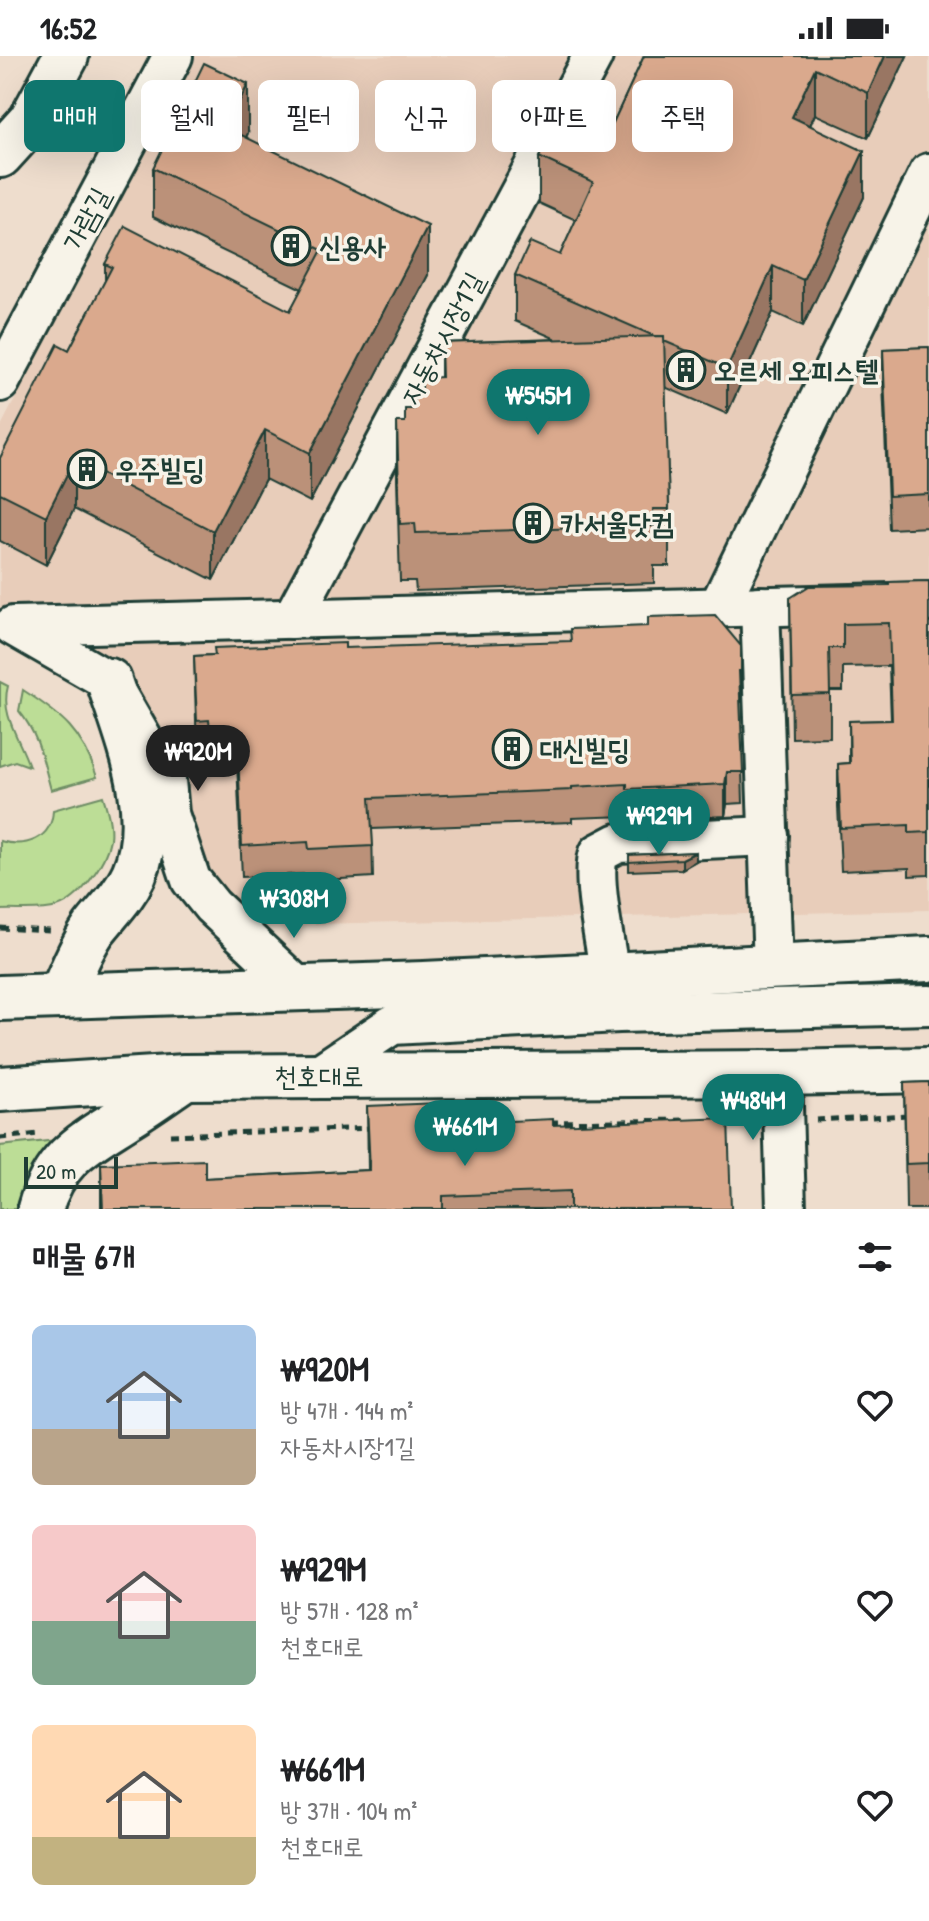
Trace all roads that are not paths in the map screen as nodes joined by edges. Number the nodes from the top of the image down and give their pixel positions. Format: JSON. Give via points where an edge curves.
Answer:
{"nodes":[{"id":1,"x":66,"y":56,"type":"edge"},
{"id":2,"x":173,"y":56,"type":"edge"},
{"id":3,"x":593,"y":56,"type":"edge"},
{"id":4,"x":53,"y":80,"type":"edge"},
{"id":5,"x":24,"y":129,"type":"edge"},
{"id":6,"x":24,"y":138,"type":"edge"},
{"id":7,"x":0,"y":155,"type":"edge"},
{"id":8,"x":929,"y":173,"type":"edge"},
{"id":9,"x":0,"y":190,"type":"edge"},
{"id":10,"x":0,"y":382,"type":"edge"},
{"id":11,"x":929,"y":602,"type":"edge"},
{"id":12,"x":760,"y":606,"type":"junction"},
{"id":13,"x":718,"y":608,"type":"junction"},
{"id":14,"x":292,"y":619,"type":"junction"},
{"id":15,"x":7,"y":622,"type":"edge"},
{"id":16,"x":109,"y":681,"type":"junction"},
{"id":17,"x":769,"y":836,"type":"junction"},
{"id":18,"x":929,"y":959,"type":"edge"},
{"id":19,"x":773,"y":967,"type":"junction"},
{"id":20,"x":610,"y":975,"type":"junction"},
{"id":21,"x":300,"y":989,"type":"junction"},
{"id":22,"x":61,"y":996,"type":"junction"},
{"id":23,"x":0,"y":998,"type":"edge"},
{"id":24,"x":929,"y":1005,"type":"edge"},
{"id":25,"x":929,"y":1070,"type":"edge"},
{"id":26,"x":782,"y":1073,"type":"junction"},
{"id":27,"x":316,"y":1076,"type":"junction"},
{"id":28,"x":185,"y":1077,"type":"junction"},
{"id":29,"x":0,"y":1089,"type":"edge"},
{"id":30,"x":40,"y":1209,"type":"edge"},
{"id":31,"x":786,"y":1209,"type":"edge"}],
"edges":[{"from":1,"to":4,"type":"main road"},
{"from":2,"to":10,"type":"street","name":"가람길"},
{"from":3,"to":14,"type":"street","name":"자동차시장1길"},
{"from":5,"to":7,"type":"main road"},
{"from":6,"to":9,"type":"main road"},
{"from":8,"to":13,"type":"street"},
{"from":11,"to":12,"type":"street"},
{"from":12,"to":13,"type":"street"},
{"from":12,"to":17,"type":"street"},
{"from":13,"to":14,"type":"street"},
{"from":14,"to":15,"type":"street"},
{"from":15,"to":16,"type":"street"},
{"from":16,"to":21,"type":"street","via":[[166,780],[169,814],[191,880]]},
{"from":16,"to":22,"type":"main road","via":[[140,785],[141,848],[120,899],[88,939]]},
{"from":17,"to":19,"type":"street"},
{"from":17,"to":20,"type":"street","via":[[618,843],[599,853]]},
{"from":18,"to":19,"type":"main road"},
{"from":19,"to":20,"type":"main road"},
{"from":20,"to":21,"type":"main road"},
{"from":21,"to":22,"type":"main road"},
{"from":22,"to":23,"type":"main road"},
{"from":24,"to":27,"type":"street","via":[[392,1025]]},
{"from":25,"to":26,"type":"main road","name":"천호대로"},
{"from":26,"to":27,"type":"main road","name":"천호대로"},
{"from":26,"to":31,"type":"street"},
{"from":27,"to":28,"type":"main road","name":"천호대로"},
{"from":28,"to":29,"type":"main road","name":"천호대로"},
{"from":28,"to":30,"type":"main road","via":[[83,1142],[54,1177]]}]}
